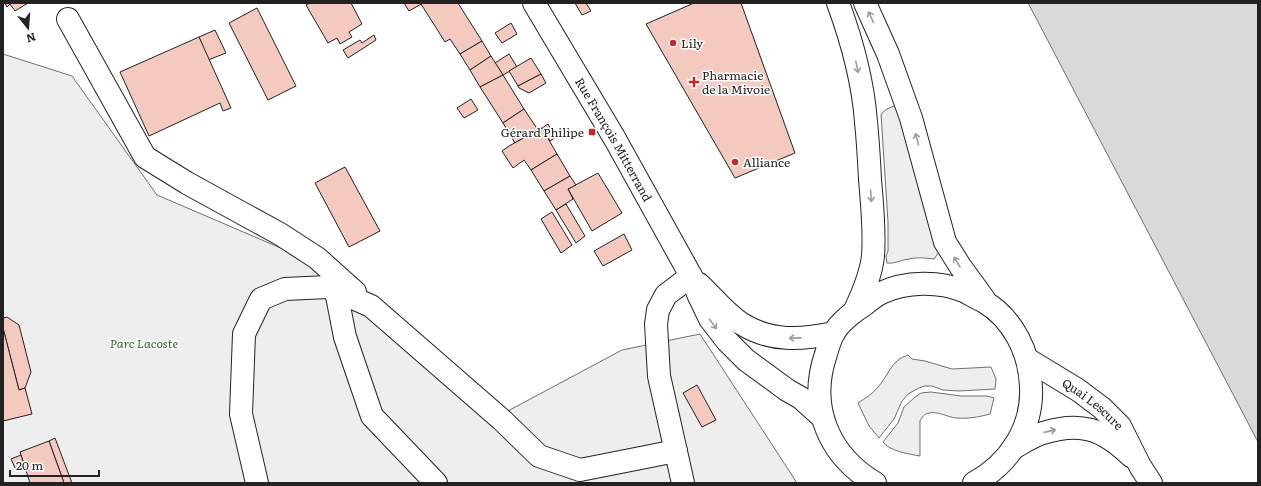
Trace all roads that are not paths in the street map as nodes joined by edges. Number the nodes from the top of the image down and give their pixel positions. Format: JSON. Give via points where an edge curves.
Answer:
{"nodes":[{"id":1,"x":534,"y":3,"type":"edge"},
{"id":2,"x":838,"y":3,"type":"edge"},
{"id":3,"x":865,"y":3,"type":"edge"},
{"id":4,"x":68,"y":19,"type":"dead end"},
{"id":5,"x":691,"y":276,"type":"junction"},
{"id":6,"x":336,"y":291,"type":"junction"},
{"id":7,"x":989,"y":305,"type":"junction"},
{"id":8,"x":371,"y":306,"type":"junction"},
{"id":9,"x":855,"y":310,"type":"junction"},
{"id":10,"x":834,"y":333,"type":"junction"},
{"id":11,"x":1027,"y":359,"type":"junction"},
{"id":12,"x":821,"y":416,"type":"junction"},
{"id":13,"x":676,"y":451,"type":"junction"},
{"id":14,"x":1010,"y":453,"type":"junction"},
{"id":15,"x":1146,"y":474,"type":"edge"},
{"id":16,"x":257,"y":483,"type":"edge"},
{"id":17,"x":436,"y":483,"type":"edge"},
{"id":18,"x":683,"y":483,"type":"edge"},
{"id":19,"x":875,"y":483,"type":"edge"},
{"id":20,"x":974,"y":483,"type":"edge"},
{"id":21,"x":998,"y":483,"type":"edge"}],
"edges":[{"from":1,"to":5,"type":"street","name":"Rue François Mitterrand","via":[[615,139]]},
{"from":2,"to":9,"type":"street","one_way":true,"via":[[862,89],[873,230],[869,272]]},
{"from":7,"to":3,"type":"street","one_way":true,"via":[[945,242],[911,118],[888,54]]},
{"from":4,"to":8,"type":"street","via":[[145,157],[317,258]]},
{"from":10,"to":5,"type":"street","name":"Rue François Mitterrand","one_way":true,"via":[[813,338],[790,339],[756,332],[729,314]]},
{"from":5,"to":12,"type":"street","name":"Rue François Mitterrand","one_way":true,"via":[[710,319],[727,341],[746,360],[801,398]]},
{"from":5,"to":13,"type":"street","via":[[666,295],[658,310],[656,324],[659,376]]},
{"from":6,"to":8,"type":"street"},
{"from":6,"to":16,"type":"street","via":[[328,287],[285,289],[261,299],[244,334],[242,414]]},
{"from":6,"to":17,"type":"street","via":[[345,337],[372,416]]},
{"from":7,"to":9,"type":"street","via":[[964,291],[926,283],[882,293]]},
{"from":7,"to":11,"type":"street","via":[[1012,329]]},
{"from":8,"to":13,"type":"street","via":[[502,420],[539,456],[580,470]]},
{"from":9,"to":10,"type":"street"},
{"from":10,"to":12,"type":"street","via":[[822,366],[819,387]]},
{"from":11,"to":14,"type":"street","via":[[1031,395],[1029,412],[1024,429]]},
{"from":11,"to":15,"type":"street","name":"Quai Lescure","via":[[1102,408],[1120,426]]},
{"from":12,"to":19,"type":"street","via":[[829,435],[847,462]]},
{"from":13,"to":18,"type":"street"},
{"from":14,"to":15,"type":"street","name":"Quai Lescure","one_way":true,"via":[[1042,433],[1065,428],[1085,428],[1100,432],[1110,439]]},
{"from":14,"to":20,"type":"street","via":[[986,476]]},
{"from":14,"to":21,"type":"street"}]}
